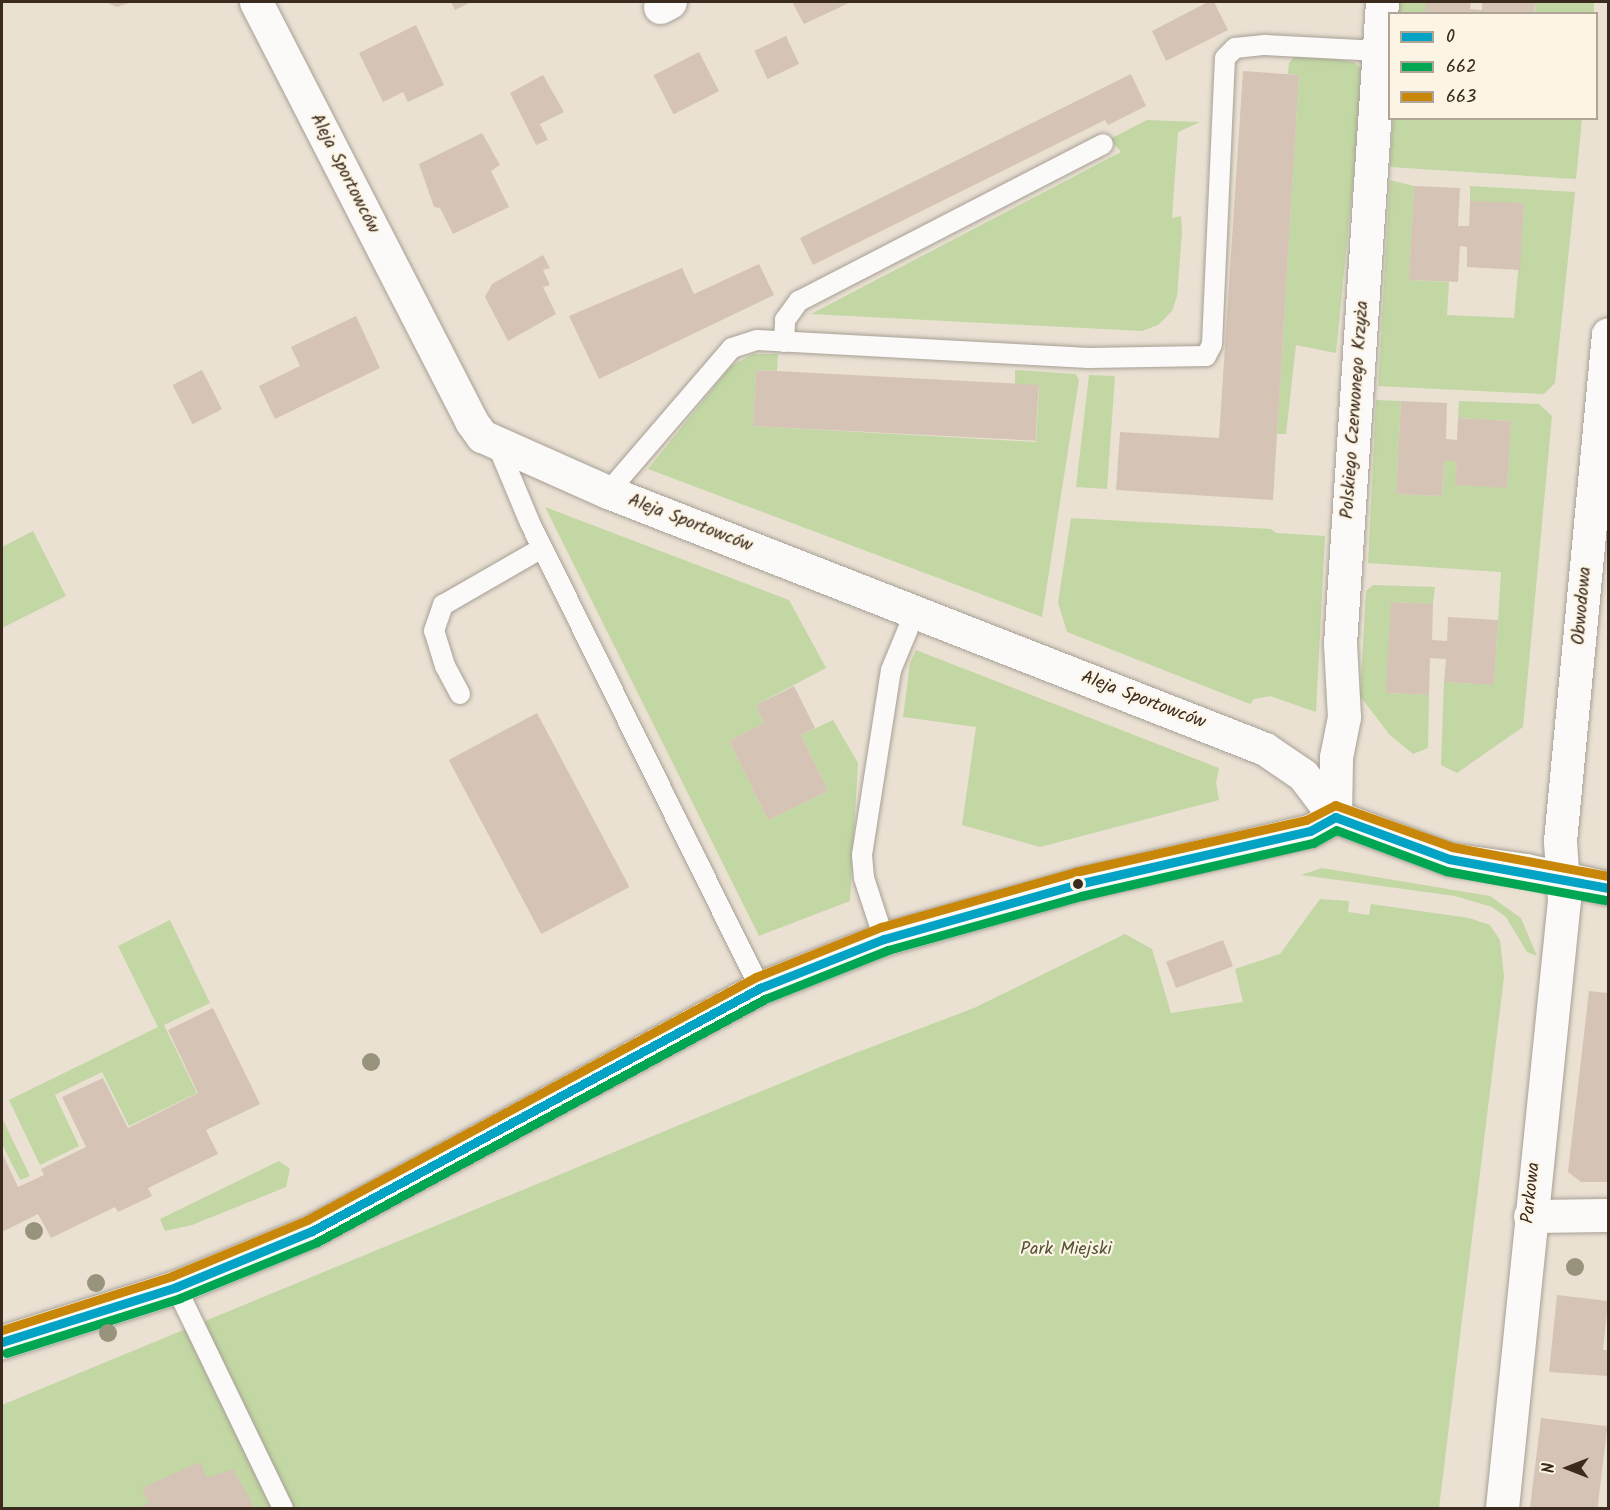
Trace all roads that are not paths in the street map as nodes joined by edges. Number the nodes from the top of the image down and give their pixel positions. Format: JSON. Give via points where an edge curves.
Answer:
{"nodes":[{"id":1,"x":256,"y":2,"type":"edge"},
{"id":2,"x":1382,"y":2,"type":"edge"},
{"id":3,"x":1379,"y":51,"type":"junction"},
{"id":4,"x":1103,"y":144,"type":"dead end"},
{"id":5,"x":1608,"y":334,"type":"edge"},
{"id":6,"x":784,"y":342,"type":"junction"},
{"id":7,"x":497,"y":444,"type":"junction"},
{"id":8,"x":608,"y":492,"type":"junction"},
{"id":9,"x":542,"y":548,"type":"junction"},
{"id":10,"x":915,"y":612,"type":"junction"},
{"id":11,"x":460,"y":694,"type":"dead end"},
{"id":12,"x":1335,"y":817,"type":"junction"},
{"id":13,"x":1562,"y":878,"type":"junction"},
{"id":14,"x":1608,"y":888,"type":"edge"},
{"id":15,"x":884,"y":939,"type":"junction"},
{"id":16,"x":760,"y":988,"type":"junction"},
{"id":17,"x":1608,"y":1215,"type":"edge"},
{"id":18,"x":1530,"y":1216,"type":"junction"},
{"id":19,"x":176,"y":1287,"type":"junction"},
{"id":20,"x":2,"y":1342,"type":"edge"},
{"id":21,"x":283,"y":1509,"type":"edge"},
{"id":22,"x":1502,"y":1509,"type":"edge"}],
"edges":[{"from":1,"to":7,"type":"street","name":"Aleja Sportowców","via":[[471,421],[482,436]]},
{"from":2,"to":3,"type":"street","name":"Polskiego Czerwonego Krzyża"},
{"from":3,"to":6,"type":"lane","via":[[1265,45],[1235,48],[1225,58],[1212,344],[1206,356],[1089,358]]},
{"from":3,"to":12,"type":"street","name":"Polskiego Czerwonego Krzyża","via":[[1340,644],[1344,717],[1336,757]]},
{"from":4,"to":6,"type":"lane","via":[[799,301],[785,320]]},
{"from":5,"to":13,"type":"street","name":"Obwodowa","via":[[1560,841]]},
{"from":6,"to":8,"type":"lane","via":[[757,340],[732,348]]},
{"from":7,"to":8,"type":"street","name":"Aleja Sportowców"},
{"from":7,"to":9,"type":"lane"},
{"from":8,"to":10,"type":"street","name":"Aleja Sportowców"},
{"from":9,"to":11,"type":"lane","via":[[443,605],[434,631],[445,666]]},
{"from":9,"to":16,"type":"lane"},
{"from":10,"to":12,"type":"street","name":"Aleja Sportowców","via":[[1265,749],[1303,775]]},
{"from":10,"to":15,"type":"lane","via":[[891,670],[862,855],[864,878]]},
{"from":12,"to":13,"type":"street","via":[[1449,859]]},
{"from":12,"to":15,"type":"street","via":[[1310,831],[1078,884]]},
{"from":13,"to":14,"type":"street"},
{"from":13,"to":18,"type":"street","name":"Parkowa","via":[[1564,900]]},
{"from":15,"to":16,"type":"street"},
{"from":16,"to":19,"type":"street","via":[[556,1096],[372,1201],[280,1246]]},
{"from":17,"to":18,"type":"street"},
{"from":18,"to":22,"type":"street","name":"Parkowa"},
{"from":19,"to":20,"type":"street"},
{"from":19,"to":21,"type":"lane"}]}
